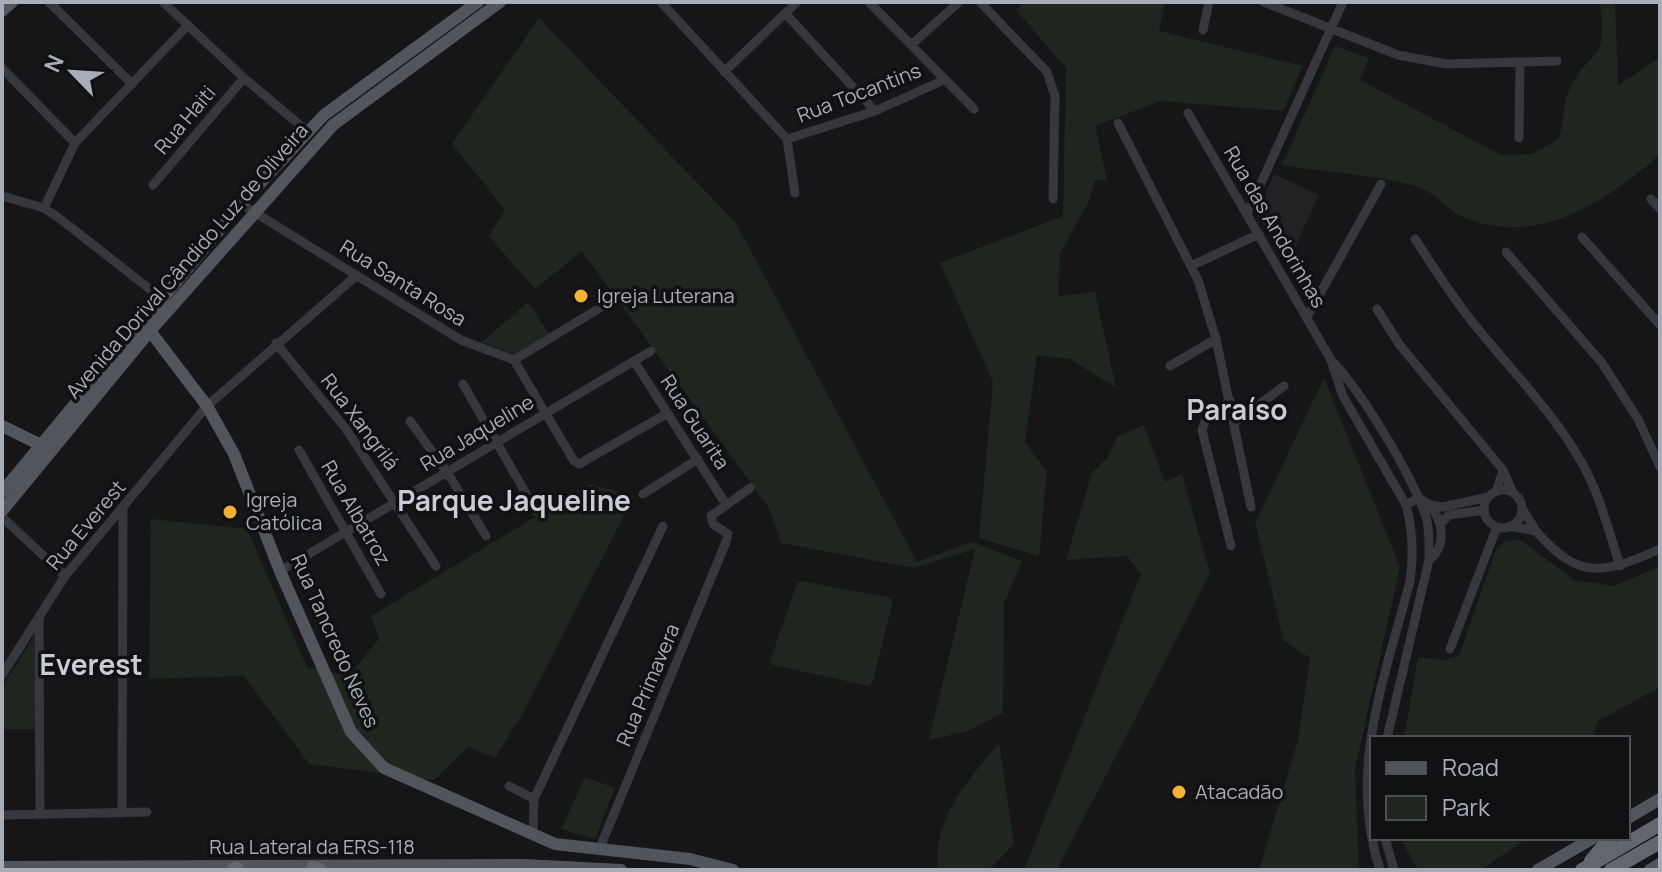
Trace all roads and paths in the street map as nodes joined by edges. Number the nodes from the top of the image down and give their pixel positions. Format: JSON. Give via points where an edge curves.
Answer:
{"nodes":[{"id":1,"x":49,"y":2,"type":"edge"},
{"id":2,"x":163,"y":2,"type":"edge"},
{"id":3,"x":478,"y":2,"type":"edge"},
{"id":4,"x":500,"y":2,"type":"edge"},
{"id":5,"x":661,"y":2,"type":"edge"},
{"id":6,"x":797,"y":2,"type":"edge"},
{"id":7,"x":869,"y":2,"type":"edge"},
{"id":8,"x":959,"y":2,"type":"edge"},
{"id":9,"x":980,"y":2,"type":"edge"},
{"id":10,"x":1209,"y":2,"type":"edge"},
{"id":11,"x":1264,"y":2,"type":"edge"},
{"id":12,"x":1343,"y":2,"type":"edge"},
{"id":13,"x":785,"y":13,"type":"junction"},
{"id":14,"x":188,"y":25,"type":"junction"},
{"id":15,"x":1203,"y":30,"type":"dead end"},
{"id":16,"x":1330,"y":31,"type":"junction"},
{"id":17,"x":911,"y":45,"type":"junction"},
{"id":18,"x":1557,"y":61,"type":"dead end"},
{"id":19,"x":1520,"y":62,"type":"junction"},
{"id":20,"x":2,"y":68,"type":"edge"},
{"id":21,"x":724,"y":72,"type":"junction"},
{"id":22,"x":244,"y":78,"type":"junction"},
{"id":23,"x":944,"y":80,"type":"junction"},
{"id":24,"x":132,"y":84,"type":"junction"},
{"id":25,"x":974,"y":109,"type":"dead end"},
{"id":26,"x":875,"y":111,"type":"junction"},
{"id":27,"x":1188,"y":113,"type":"dead end"},
{"id":28,"x":1118,"y":123,"type":"dead end"},
{"id":29,"x":308,"y":132,"type":"junction"},
{"id":30,"x":1519,"y":138,"type":"dead end"},
{"id":31,"x":787,"y":139,"type":"junction"},
{"id":32,"x":75,"y":143,"type":"junction"},
{"id":33,"x":1381,"y":184,"type":"dead end"},
{"id":34,"x":153,"y":185,"type":"dead end"},
{"id":35,"x":795,"y":193,"type":"dead end"},
{"id":36,"x":2,"y":196,"type":"edge"},
{"id":37,"x":1053,"y":199,"type":"dead end"},
{"id":38,"x":1651,"y":199,"type":"dead end"},
{"id":39,"x":241,"y":204,"type":"junction"},
{"id":40,"x":44,"y":208,"type":"junction"},
{"id":41,"x":1660,"y":209,"type":"edge"},
{"id":42,"x":254,"y":212,"type":"junction"},
{"id":43,"x":1247,"y":214,"type":"junction"},
{"id":44,"x":1259,"y":234,"type":"junction"},
{"id":45,"x":1582,"y":237,"type":"dead end"},
{"id":46,"x":1415,"y":239,"type":"dead end"},
{"id":47,"x":1506,"y":252,"type":"dead end"},
{"id":48,"x":1191,"y":266,"type":"junction"},
{"id":49,"x":357,"y":275,"type":"junction"},
{"id":50,"x":613,"y":300,"type":"dead end"},
{"id":51,"x":166,"y":302,"type":"junction"},
{"id":52,"x":1377,"y":309,"type":"dead end"},
{"id":53,"x":1307,"y":317,"type":"junction"},
{"id":54,"x":1660,"y":325,"type":"edge"},
{"id":55,"x":150,"y":331,"type":"junction"},
{"id":56,"x":1216,"y":339,"type":"junction"},
{"id":57,"x":276,"y":343,"type":"junction"},
{"id":58,"x":651,"y":351,"type":"dead end"},
{"id":59,"x":514,"y":360,"type":"junction"},
{"id":60,"x":1331,"y":360,"type":"junction"},
{"id":61,"x":634,"y":361,"type":"junction"},
{"id":62,"x":1170,"y":366,"type":"dead end"},
{"id":63,"x":463,"y":384,"type":"dead end"},
{"id":64,"x":1284,"y":386,"type":"dead end"},
{"id":65,"x":1230,"y":400,"type":"junction"},
{"id":66,"x":207,"y":406,"type":"junction"},
{"id":67,"x":547,"y":413,"type":"junction"},
{"id":68,"x":668,"y":413,"type":"junction"},
{"id":69,"x":410,"y":421,"type":"dead end"},
{"id":70,"x":1234,"y":423,"type":"junction"},
{"id":71,"x":2,"y":426,"type":"edge"},
{"id":72,"x":497,"y":442,"type":"junction"},
{"id":73,"x":45,"y":447,"type":"junction"},
{"id":74,"x":299,"y":450,"type":"dead end"},
{"id":75,"x":698,"y":459,"type":"junction"},
{"id":76,"x":1660,"y":467,"type":"edge"},
{"id":77,"x":1503,"y":470,"type":"junction"},
{"id":78,"x":447,"y":472,"type":"junction"},
{"id":79,"x":750,"y":488,"type":"dead end"},
{"id":80,"x":2,"y":492,"type":"edge"},
{"id":81,"x":1513,"y":493,"type":"junction"},
{"id":82,"x":643,"y":494,"type":"dead end"},
{"id":83,"x":1492,"y":494,"type":"junction"},
{"id":84,"x":1418,"y":498,"type":"junction"},
{"id":85,"x":396,"y":502,"type":"junction"},
{"id":86,"x":725,"y":503,"type":"junction"},
{"id":87,"x":1406,"y":505,"type":"junction"},
{"id":88,"x":1431,"y":505,"type":"junction"},
{"id":89,"x":1251,"y":507,"type":"dead end"},
{"id":90,"x":1522,"y":508,"type":"junction"},
{"id":91,"x":123,"y":510,"type":"junction"},
{"id":92,"x":1484,"y":510,"type":"junction"},
{"id":93,"x":2,"y":511,"type":"edge"},
{"id":94,"x":536,"y":511,"type":"dead end"},
{"id":95,"x":2,"y":517,"type":"edge"},
{"id":96,"x":1440,"y":524,"type":"junction"},
{"id":97,"x":663,"y":526,"type":"dead end"},
{"id":98,"x":1510,"y":526,"type":"junction"},
{"id":99,"x":1497,"y":527,"type":"junction"},
{"id":100,"x":1536,"y":531,"type":"junction"},
{"id":101,"x":346,"y":532,"type":"junction"},
{"id":102,"x":486,"y":536,"type":"dead end"},
{"id":103,"x":1231,"y":546,"type":"dead end"},
{"id":104,"x":1660,"y":549,"type":"edge"},
{"id":105,"x":1429,"y":560,"type":"junction"},
{"id":106,"x":436,"y":566,"type":"dead end"},
{"id":107,"x":1620,"y":566,"type":"junction"},
{"id":108,"x":280,"y":571,"type":"junction"},
{"id":109,"x":65,"y":576,"type":"junction"},
{"id":110,"x":381,"y":594,"type":"dead end"},
{"id":111,"x":39,"y":616,"type":"junction"},
{"id":112,"x":1450,"y":649,"type":"dead end"},
{"id":113,"x":2,"y":675,"type":"edge"},
{"id":114,"x":1373,"y":736,"type":"edge"},
{"id":115,"x":1387,"y":736,"type":"edge"},
{"id":116,"x":1370,"y":749,"type":"edge"},
{"id":117,"x":509,"y":786,"type":"dead end"},
{"id":118,"x":534,"y":799,"type":"junction"},
{"id":119,"x":1660,"y":799,"type":"edge"},
{"id":120,"x":147,"y":812,"type":"dead end"},
{"id":121,"x":122,"y":813,"type":"junction"},
{"id":122,"x":40,"y":814,"type":"junction"},
{"id":123,"x":2,"y":815,"type":"edge"},
{"id":124,"x":1630,"y":817,"type":"edge"},
{"id":125,"x":1660,"y":824,"type":"edge"},
{"id":126,"x":533,"y":834,"type":"junction"},
{"id":127,"x":1370,"y":837,"type":"edge"},
{"id":128,"x":1371,"y":840,"type":"edge"},
{"id":129,"x":1386,"y":840,"type":"edge"},
{"id":130,"x":1590,"y":840,"type":"edge"},
{"id":131,"x":1608,"y":840,"type":"edge"},
{"id":132,"x":1660,"y":842,"type":"edge"},
{"id":133,"x":599,"y":850,"type":"junction"},
{"id":134,"x":1660,"y":864,"type":"edge"},
{"id":135,"x":2,"y":867,"type":"edge"},
{"id":136,"x":724,"y":868,"type":"edge"},
{"id":137,"x":235,"y":869,"type":"edge"},
{"id":138,"x":317,"y":869,"type":"edge"},
{"id":139,"x":1584,"y":869,"type":"edge"},
{"id":140,"x":621,"y":870,"type":"edge"},
{"id":141,"x":1380,"y":870,"type":"edge"},
{"id":142,"x":1394,"y":870,"type":"edge"},
{"id":143,"x":1538,"y":870,"type":"edge"},
{"id":144,"x":1611,"y":870,"type":"edge"},
{"id":145,"x":1650,"y":870,"type":"edge"}],
"edges":[{"from":1,"to":24,"type":"street"},
{"from":2,"to":14,"type":"street"},
{"from":3,"to":29,"type":"main road","name":"Avenida Dorival Cândido Luz de Oliveira","via":[[367,81]]},
{"from":4,"to":42,"type":"main road","name":"Avenida Dorival Cândido Luz de Oliveira","via":[[333,125]]},
{"from":5,"to":21,"type":"street"},
{"from":6,"to":13,"type":"street"},
{"from":7,"to":17,"type":"street"},
{"from":8,"to":17,"type":"street"},
{"from":9,"to":37,"type":"street","via":[[1047,72],[1055,96]]},
{"from":10,"to":15,"type":"street"},
{"from":11,"to":16,"type":"street"},
{"from":12,"to":16,"type":"street"},
{"from":13,"to":21,"type":"street"},
{"from":13,"to":26,"type":"street"},
{"from":14,"to":22,"type":"street"},
{"from":14,"to":24,"type":"street"},
{"from":16,"to":19,"type":"street","via":[[1398,55],[1446,64]]},
{"from":16,"to":43,"type":"street"},
{"from":17,"to":23,"type":"street"},
{"from":18,"to":19,"type":"street"},
{"from":19,"to":30,"type":"street"},
{"from":20,"to":32,"type":"street"},
{"from":21,"to":31,"type":"street"},
{"from":22,"to":29,"type":"street"},
{"from":22,"to":34,"type":"street","name":"Rua Haiti"},
{"from":23,"to":25,"type":"street"},
{"from":23,"to":26,"type":"street","name":"Rua Tocantins"},
{"from":24,"to":32,"type":"street"},
{"from":26,"to":31,"type":"street","name":"Rua Tocantins"},
{"from":27,"to":43,"type":"street","name":"Rua das Andorinhas"},
{"from":28,"to":48,"type":"street"},
{"from":29,"to":39,"type":"main road","name":"Avenida Dorival Cândido Luz de Oliveira"},
{"from":31,"to":35,"type":"street"},
{"from":32,"to":40,"type":"street"},
{"from":33,"to":53,"type":"street"},
{"from":36,"to":40,"type":"street"},
{"from":38,"to":41,"type":"street"},
{"from":39,"to":42,"type":"street","name":"Rua Santa Rosa"},
{"from":39,"to":51,"type":"main road","name":"Avenida Dorival Cândido Luz de Oliveira"},
{"from":40,"to":51,"type":"street"},
{"from":42,"to":49,"type":"street","name":"Rua Santa Rosa"},
{"from":42,"to":51,"type":"main road","name":"Avenida Dorival Cândido Luz de Oliveira"},
{"from":43,"to":44,"type":"street","name":"Rua das Andorinhas"},
{"from":44,"to":48,"type":"street"},
{"from":44,"to":53,"type":"street","name":"Rua das Andorinhas"},
{"from":45,"to":54,"type":"street"},
{"from":46,"to":107,"type":"street","via":[[1466,313],[1562,430],[1584,466]]},
{"from":47,"to":76,"type":"street","via":[[1602,363],[1638,419]]},
{"from":48,"to":56,"type":"street"},
{"from":49,"to":57,"type":"street","name":"Rua Everest"},
{"from":49,"to":59,"type":"street","name":"Rua Santa Rosa","via":[[461,340]]},
{"from":50,"to":59,"type":"street"},
{"from":51,"to":55,"type":"main road","name":"Avenida Dorival Cândido Luz de Oliveira"},
{"from":51,"to":73,"type":"main road","name":"Avenida Dorival Cândido Luz de Oliveira"},
{"from":52,"to":77,"type":"street","via":[[1408,356]]},
{"from":53,"to":60,"type":"street","name":"Rua das Andorinhas"},
{"from":55,"to":66,"type":"main road","name":"Rua Tancredo Neves"},
{"from":55,"to":73,"type":"main road","name":"Avenida Dorival Cândido Luz de Oliveira"},
{"from":56,"to":62,"type":"street"},
{"from":56,"to":65,"type":"street"},
{"from":57,"to":66,"type":"street","name":"Rua Everest"},
{"from":57,"to":85,"type":"street","name":"Rua Xangrilá","via":[[346,429]]},
{"from":58,"to":61,"type":"street","name":"Rua Jaqueline"},
{"from":59,"to":67,"type":"street"},
{"from":60,"to":84,"type":"street","via":[[1356,387]]},
{"from":60,"to":87,"type":"street","via":[[1343,396]]},
{"from":61,"to":67,"type":"street","name":"Rua Jaqueline"},
{"from":61,"to":68,"type":"street","name":"Rua Guarita"},
{"from":63,"to":72,"type":"street"},
{"from":64,"to":70,"type":"street"},
{"from":65,"to":70,"type":"street"},
{"from":65,"to":103,"type":"street","via":[[1206,419],[1202,430]]},
{"from":66,"to":91,"type":"street","name":"Rua Everest"},
{"from":66,"to":108,"type":"main road","name":"Rua Tancredo Neves","via":[[234,454]]},
{"from":67,"to":68,"type":"street","via":[[579,464]]},
{"from":67,"to":72,"type":"street","name":"Rua Jaqueline"},
{"from":68,"to":75,"type":"street","name":"Rua Guarita"},
{"from":69,"to":78,"type":"street"},
{"from":70,"to":89,"type":"street"},
{"from":71,"to":73,"type":"main road"},
{"from":72,"to":78,"type":"street","name":"Rua Jaqueline"},
{"from":72,"to":94,"type":"street"},
{"from":73,"to":80,"type":"main road","name":"Avenida Dorival Cândido Luz de Oliveira"},
{"from":73,"to":93,"type":"main road","name":"Avenida Dorival Cândido Luz de Oliveira"},
{"from":74,"to":101,"type":"street","name":"Rua Albatroz"},
{"from":75,"to":82,"type":"street"},
{"from":75,"to":86,"type":"street","name":"Rua Guarita"},
{"from":77,"to":81,"type":"street"},
{"from":77,"to":83,"type":"street"},
{"from":78,"to":85,"type":"street","name":"Rua Jaqueline"},
{"from":78,"to":102,"type":"street"},
{"from":79,"to":86,"type":"street"},
{"from":81,"to":83,"type":"street"},
{"from":81,"to":90,"type":"street"},
{"from":83,"to":88,"type":"street","via":[[1443,507]]},
{"from":83,"to":92,"type":"street"},
{"from":84,"to":87,"type":"street"},
{"from":84,"to":88,"type":"street"},
{"from":84,"to":105,"type":"street","via":[[1430,536]]},
{"from":85,"to":101,"type":"street","name":"Rua Jaqueline"},
{"from":85,"to":106,"type":"street","name":"Rua Xangrilá"},
{"from":86,"to":133,"type":"street","name":"Rua Primavera","via":[[710,519],[728,534]]},
{"from":87,"to":114,"type":"street","via":[[1414,557]]},
{"from":88,"to":96,"type":"street"},
{"from":90,"to":98,"type":"street"},
{"from":90,"to":100,"type":"street"},
{"from":91,"to":109,"type":"street","name":"Rua Everest"},
{"from":91,"to":121,"type":"street"},
{"from":92,"to":96,"type":"street","via":[[1449,515]]},
{"from":92,"to":99,"type":"street"},
{"from":95,"to":109,"type":"street"},
{"from":96,"to":105,"type":"street","via":[[1440,543]]},
{"from":97,"to":118,"type":"street"},
{"from":98,"to":99,"type":"street"},
{"from":98,"to":100,"type":"street"},
{"from":99,"to":112,"type":"street"},
{"from":100,"to":107,"type":"street","via":[[1579,565],[1605,570]]},
{"from":101,"to":108,"type":"street","name":"Rua Jaqueline"},
{"from":101,"to":110,"type":"street","name":"Rua Albatroz"},
{"from":104,"to":107,"type":"street"},
{"from":105,"to":115,"type":"street"},
{"from":108,"to":126,"type":"main road","name":"Rua Tancredo Neves","via":[[351,732],[366,752],[384,768]]},
{"from":109,"to":111,"type":"street","name":"Rua Everest"},
{"from":111,"to":113,"type":"street","name":"Rua Everest"},
{"from":111,"to":122,"type":"street"},
{"from":116,"to":127,"type":"street","via":[[1365,771]]},
{"from":117,"to":118,"type":"street"},
{"from":118,"to":126,"type":"street"},
{"from":119,"to":124,"type":"main road"},
{"from":120,"to":121,"type":"street"},
{"from":121,"to":122,"type":"street"},
{"from":122,"to":123,"type":"street"},
{"from":125,"to":139,"type":"highway"},
{"from":126,"to":133,"type":"main road","name":"Rua Tancredo Neves","via":[[555,844]]},
{"from":128,"to":141,"type":"street"},
{"from":129,"to":142,"type":"street"},
{"from":130,"to":143,"type":"main road"},
{"from":131,"to":139,"type":"highway"},
{"from":132,"to":144,"type":"highway"},
{"from":133,"to":136,"type":"main road","name":"Rua Tancredo Neves"},
{"from":134,"to":145,"type":"main road"},
{"from":135,"to":137,"type":"main road","name":"Rua Lateral da ERS-118"},
{"from":137,"to":138,"type":"main road","name":"Rua Lateral da ERS-118"},
{"from":138,"to":140,"type":"main road","name":"Rua Lateral da ERS-118","via":[[524,865]]}]}
